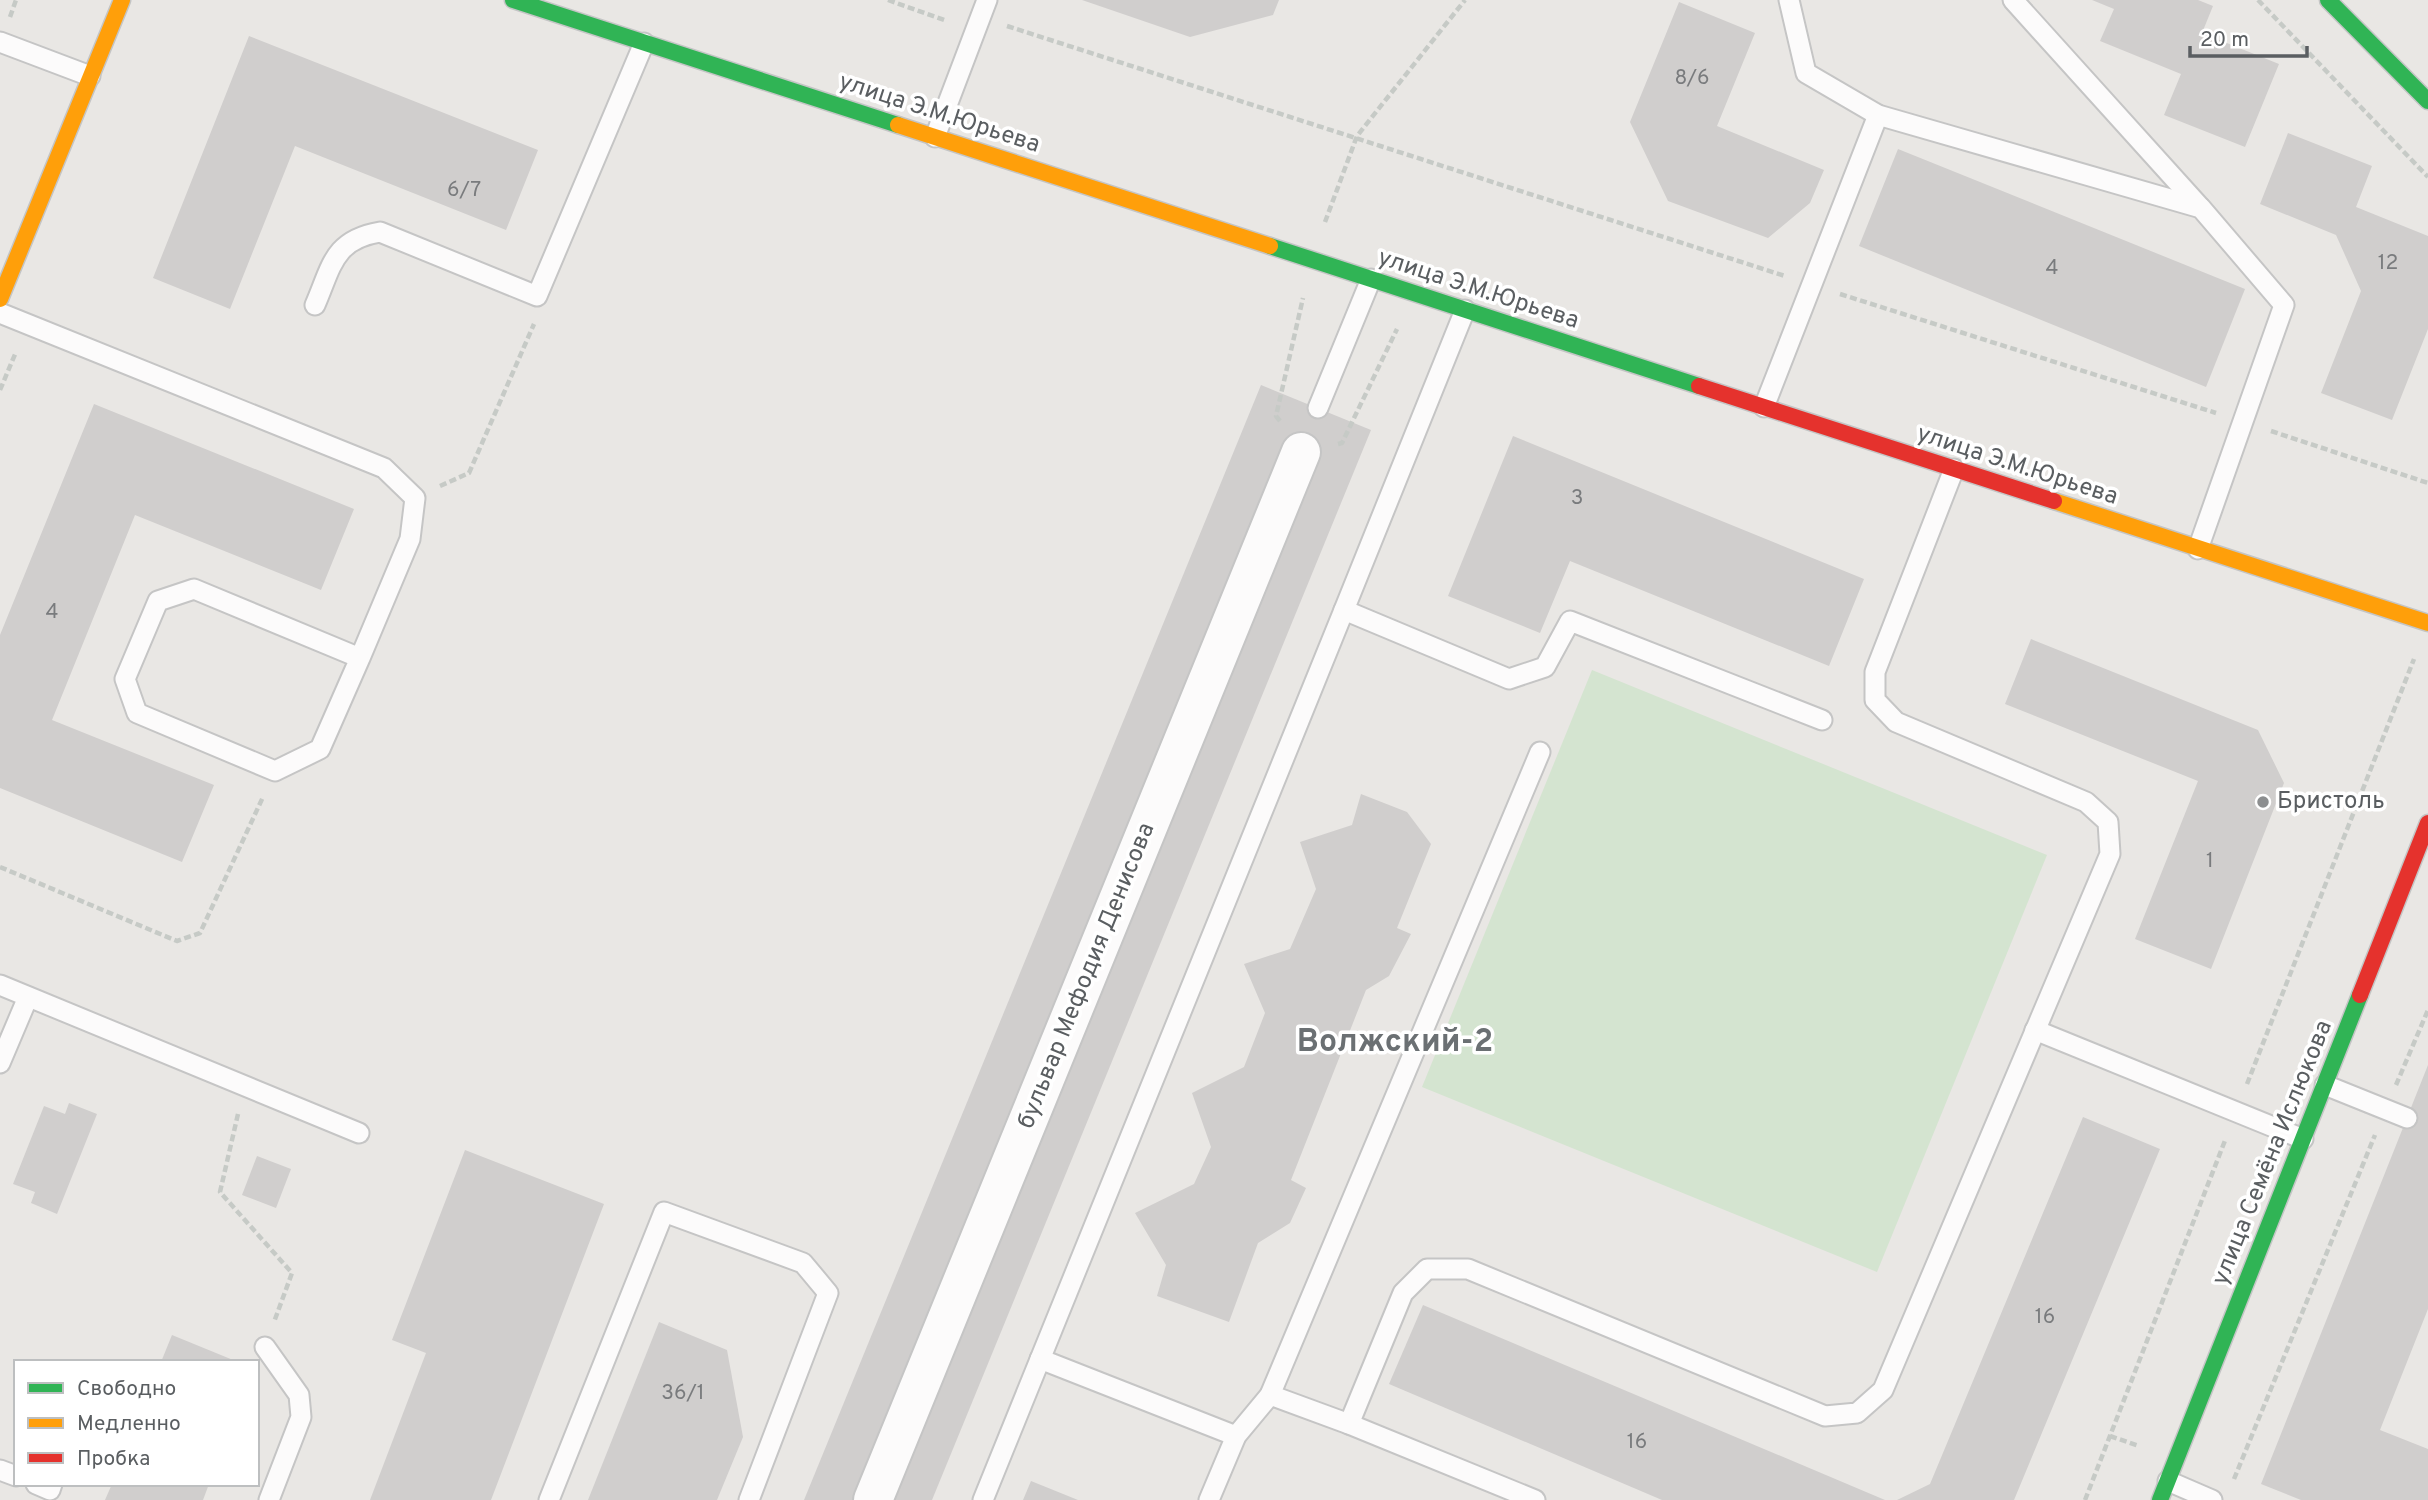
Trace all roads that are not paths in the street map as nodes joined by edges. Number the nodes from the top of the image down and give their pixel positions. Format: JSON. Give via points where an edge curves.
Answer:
{"nodes":[{"id":1,"x":121,"y":0,"type":"edge"},
{"id":2,"x":513,"y":0,"type":"edge"},
{"id":3,"x":987,"y":0,"type":"edge"},
{"id":4,"x":1789,"y":0,"type":"edge"},
{"id":5,"x":2014,"y":0,"type":"edge"},
{"id":6,"x":2328,"y":0,"type":"edge"},
{"id":7,"x":0,"y":43,"type":"edge"},
{"id":8,"x":644,"y":43,"type":"junction"},
{"id":9,"x":90,"y":76,"type":"junction"},
{"id":10,"x":2428,"y":101,"type":"edge"},
{"id":11,"x":1878,"y":115,"type":"junction"},
{"id":12,"x":935,"y":137,"type":"junction"},
{"id":13,"x":2201,"y":208,"type":"junction"},
{"id":14,"x":1371,"y":279,"type":"junction"},
{"id":15,"x":0,"y":299,"type":"edge"},
{"id":16,"x":315,"y":305,"type":"dead end"},
{"id":17,"x":1465,"y":310,"type":"junction"},
{"id":18,"x":0,"y":313,"type":"edge"},
{"id":19,"x":1764,"y":407,"type":"junction"},
{"id":20,"x":1318,"y":408,"type":"dead end"},
{"id":21,"x":1301,"y":452,"type":"dead end"},
{"id":22,"x":1954,"y":469,"type":"junction"},
{"id":23,"x":2198,"y":548,"type":"junction"},
{"id":24,"x":1344,"y":610,"type":"junction"},
{"id":25,"x":2428,"y":623,"type":"edge"},
{"id":26,"x":360,"y":658,"type":"junction"},
{"id":27,"x":1822,"y":720,"type":"dead end"},
{"id":28,"x":1540,"y":752,"type":"dead end"},
{"id":29,"x":2428,"y":823,"type":"edge"},
{"id":30,"x":0,"y":985,"type":"edge"},
{"id":31,"x":28,"y":997,"type":"junction"},
{"id":32,"x":2035,"y":1030,"type":"junction"},
{"id":33,"x":0,"y":1063,"type":"edge"},
{"id":34,"x":2325,"y":1084,"type":"junction"},
{"id":35,"x":2407,"y":1118,"type":"dead end"},
{"id":36,"x":359,"y":1133,"type":"dead end"},
{"id":37,"x":2303,"y":1139,"type":"junction"},
{"id":38,"x":265,"y":1347,"type":"road end"},
{"id":39,"x":1040,"y":1359,"type":"junction"},
{"id":40,"x":1270,"y":1395,"type":"junction"},
{"id":41,"x":1349,"y":1424,"type":"junction"},
{"id":42,"x":1236,"y":1436,"type":"junction"},
{"id":43,"x":2168,"y":1481,"type":"junction"},
{"id":44,"x":269,"y":1500,"type":"edge"},
{"id":45,"x":549,"y":1500,"type":"edge"},
{"id":46,"x":749,"y":1500,"type":"edge"},
{"id":47,"x":873,"y":1500,"type":"edge"},
{"id":48,"x":983,"y":1500,"type":"edge"},
{"id":49,"x":1209,"y":1500,"type":"edge"},
{"id":50,"x":1535,"y":1500,"type":"edge"},
{"id":51,"x":2160,"y":1500,"type":"edge"},
{"id":52,"x":2212,"y":1500,"type":"edge"}],
"edges":[{"from":1,"to":9,"type":"street"},
{"from":2,"to":8,"type":"street","name":"улица Э.М.Юрьева"},
{"from":3,"to":12,"type":"lane"},
{"from":4,"to":11,"type":"lane","via":[[1806,74]]},
{"from":5,"to":13,"type":"lane"},
{"from":6,"to":10,"type":"street"},
{"from":7,"to":9,"type":"lane"},
{"from":8,"to":12,"type":"street","name":"улица Э.М.Юрьева"},
{"from":8,"to":16,"type":"lane","via":[[537,296],[380,232],[355,236],[336,255]]},
{"from":9,"to":15,"type":"street"},
{"from":11,"to":13,"type":"lane"},
{"from":11,"to":19,"type":"lane"},
{"from":12,"to":14,"type":"street","name":"улица Э.М.Юрьева"},
{"from":13,"to":23,"type":"lane","via":[[2284,305]]},
{"from":14,"to":17,"type":"street","name":"улица Э.М.Юрьева"},
{"from":14,"to":20,"type":"lane"},
{"from":17,"to":19,"type":"street","name":"улица Э.М.Юрьева"},
{"from":17,"to":24,"type":"lane"},
{"from":18,"to":26,"type":"lane","via":[[384,468],[415,498],[411,538]]},
{"from":19,"to":22,"type":"street","name":"улица Э.М.Юрьева"},
{"from":21,"to":47,"type":"street","name":"бульвар Мефодия Денисова"},
{"from":22,"to":23,"type":"street","name":"улица Э.М.Юрьева"},
{"from":22,"to":32,"type":"lane","via":[[1875,672],[1875,700],[1896,722],[2086,802],[2108,822],[2109,853]]},
{"from":23,"to":25,"type":"street","name":"улица Э.М.Юрьева"},
{"from":24,"to":27,"type":"lane","via":[[1509,679],[1545,667],[1570,621]]},
{"from":24,"to":39,"type":"lane"},
{"from":26,"to":26,"type":"lane","via":[[194,589],[158,601],[125,679],[137,713],[275,771],[320,749]]},
{"from":28,"to":40,"type":"lane"},
{"from":29,"to":34,"type":"street","name":"улица Семёна Ислюкова"},
{"from":30,"to":31,"type":"lane"},
{"from":31,"to":33,"type":"lane"},
{"from":31,"to":36,"type":"lane"},
{"from":32,"to":37,"type":"lane"},
{"from":32,"to":41,"type":"lane","via":[[1883,1390],[1857,1413],[1825,1416],[1468,1269],[1427,1269],[1403,1293]]},
{"from":34,"to":35,"type":"lane"},
{"from":34,"to":37,"type":"street","name":"улица Семёна Ислюкова"},
{"from":37,"to":43,"type":"street","name":"улица Семёна Ислюкова"},
{"from":38,"to":44,"type":"lane","via":[[299,1395],[301,1417]]},
{"from":39,"to":42,"type":"lane"},
{"from":39,"to":48,"type":"lane"},
{"from":40,"to":41,"type":"lane"},
{"from":40,"to":42,"type":"lane"},
{"from":41,"to":50,"type":"lane"},
{"from":42,"to":49,"type":"lane"},
{"from":43,"to":51,"type":"street","name":"улица Семёна Ислюкова"},
{"from":43,"to":52,"type":"lane"},
{"from":45,"to":46,"type":"lane","via":[[664,1212],[803,1263],[828,1293]]}]}
